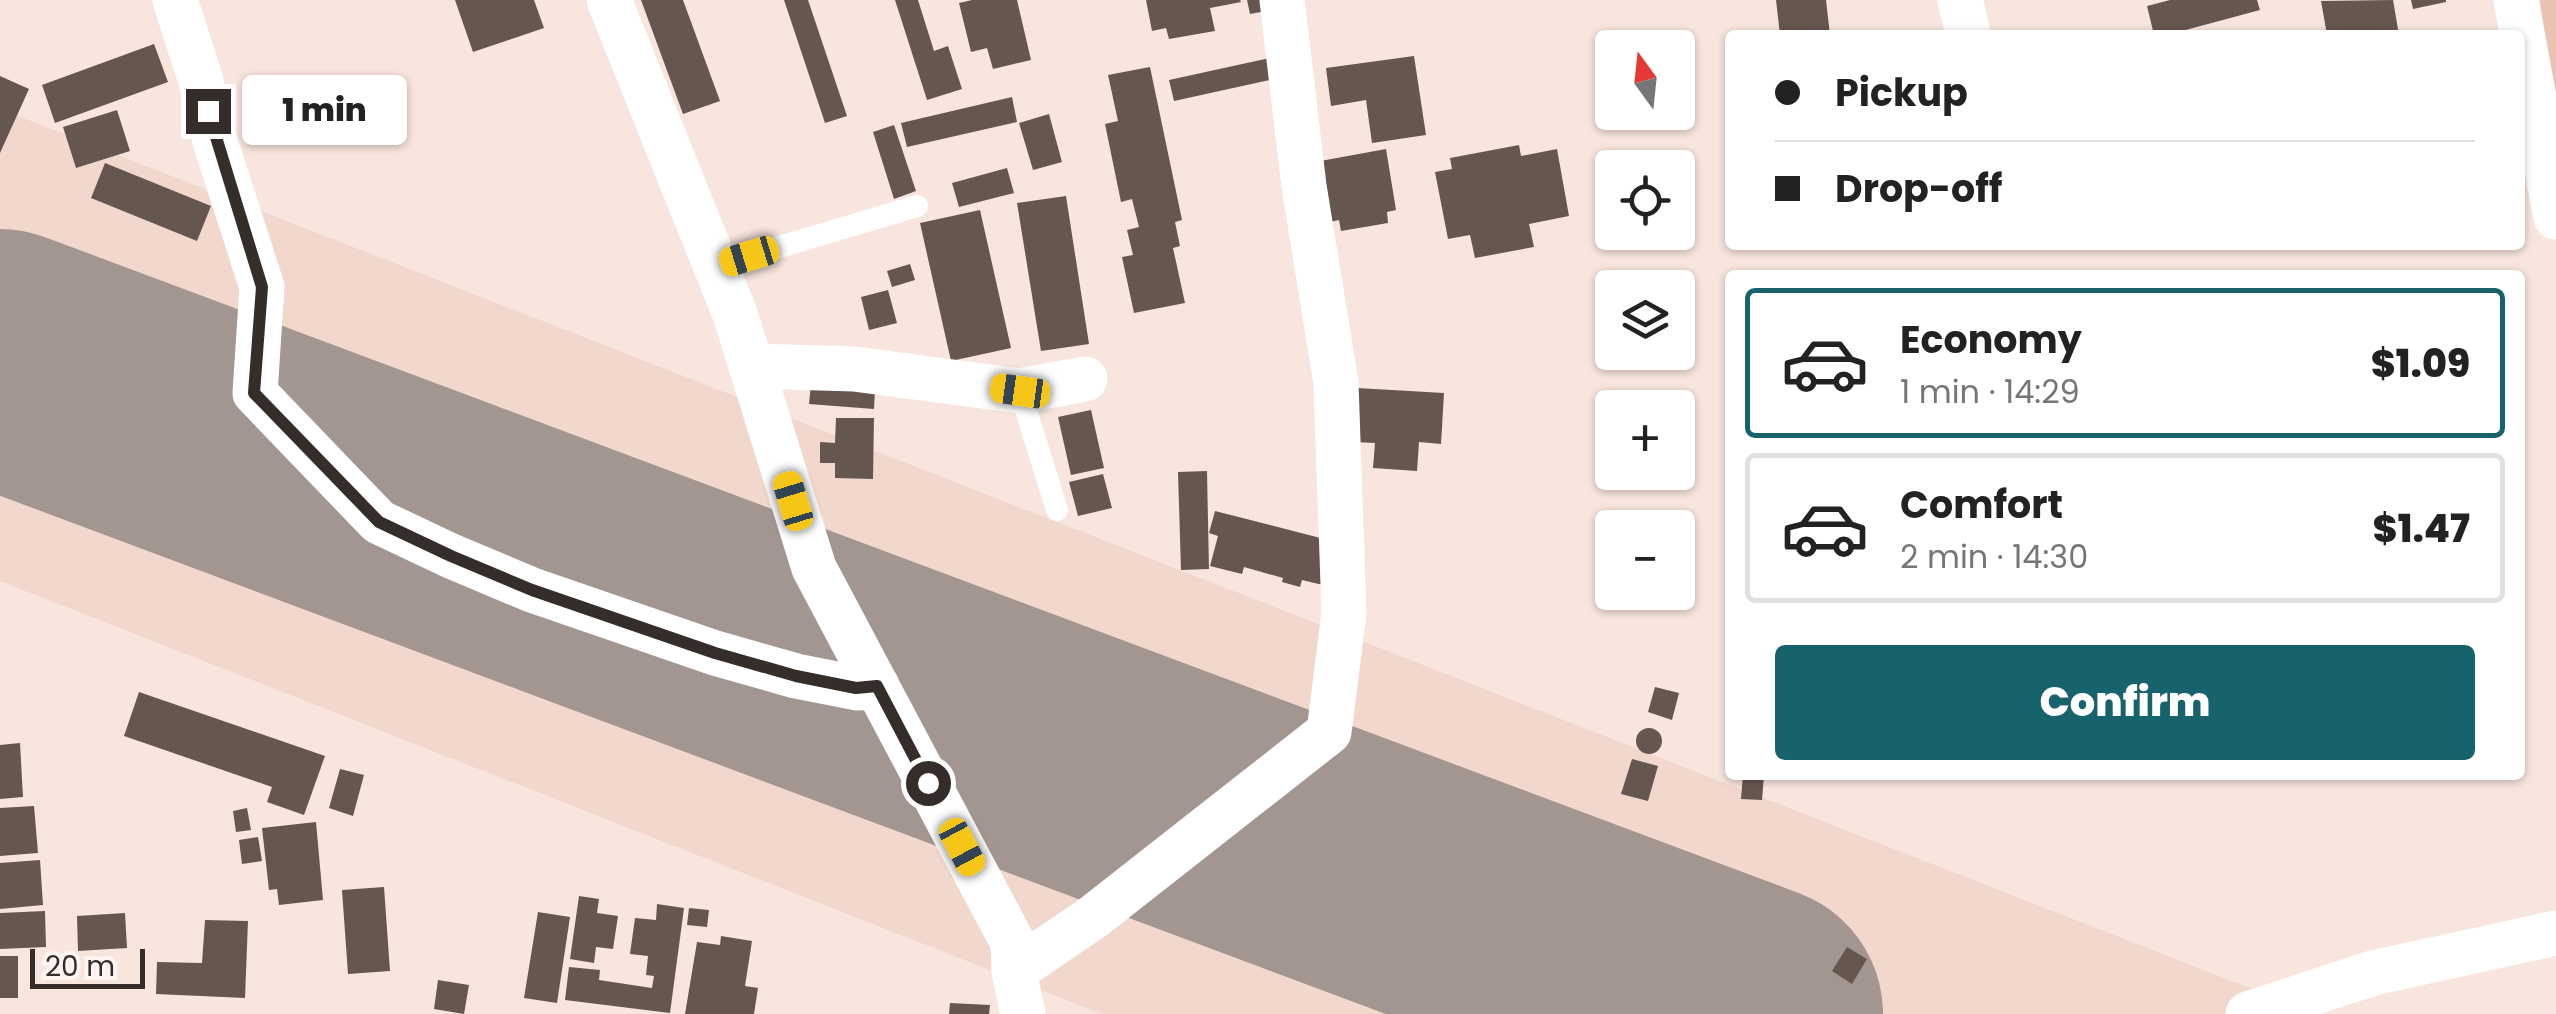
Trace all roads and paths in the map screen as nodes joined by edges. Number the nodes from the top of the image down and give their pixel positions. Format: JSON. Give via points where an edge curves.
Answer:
{"nodes":[{"id":1,"x":175,"y":0,"type":"edge"},
{"id":2,"x":608,"y":0,"type":"edge"},
{"id":3,"x":1282,"y":0,"type":"edge"},
{"id":4,"x":2516,"y":0,"type":"edge"},
{"id":5,"x":2522,"y":30,"type":"edge"},
{"id":6,"x":2525,"y":49,"type":"edge"},
{"id":7,"x":917,"y":206,"type":"dead end"},
{"id":8,"x":2556,"y":217,"type":"edge"},
{"id":9,"x":716,"y":266,"type":"junction"},
{"id":10,"x":752,"y":366,"type":"junction"},
{"id":11,"x":1085,"y":378,"type":"dead end"},
{"id":12,"x":1020,"y":391,"type":"junction"},
{"id":13,"x":1057,"y":510,"type":"dead end"},
{"id":14,"x":877,"y":686,"type":"junction"},
{"id":15,"x":2556,"y":933,"type":"edge"},
{"id":16,"x":1019,"y":993,"type":"edge"},
{"id":17,"x":2248,"y":1014,"type":"edge"}],
"edges":[{"from":1,"to":14,"type":"street","via":[[262,287],[254,393],[379,522],[532,590],[715,653],[796,676]]},
{"from":2,"to":9,"type":"street"},
{"from":3,"to":16,"type":"street","via":[[1336,383],[1344,613],[1329,732],[1092,918]]},
{"from":4,"to":5,"type":"street"},
{"from":6,"to":8,"type":"street"},
{"from":7,"to":9,"type":"lane"},
{"from":9,"to":10,"type":"street"},
{"from":10,"to":12,"type":"street","via":[[854,369]]},
{"from":10,"to":14,"type":"street","via":[[814,568]]},
{"from":11,"to":12,"type":"street"},
{"from":12,"to":13,"type":"lane"},
{"from":14,"to":16,"type":"street","via":[[1013,943]]},
{"from":15,"to":17,"type":"street","via":[[2373,973]]}]}
